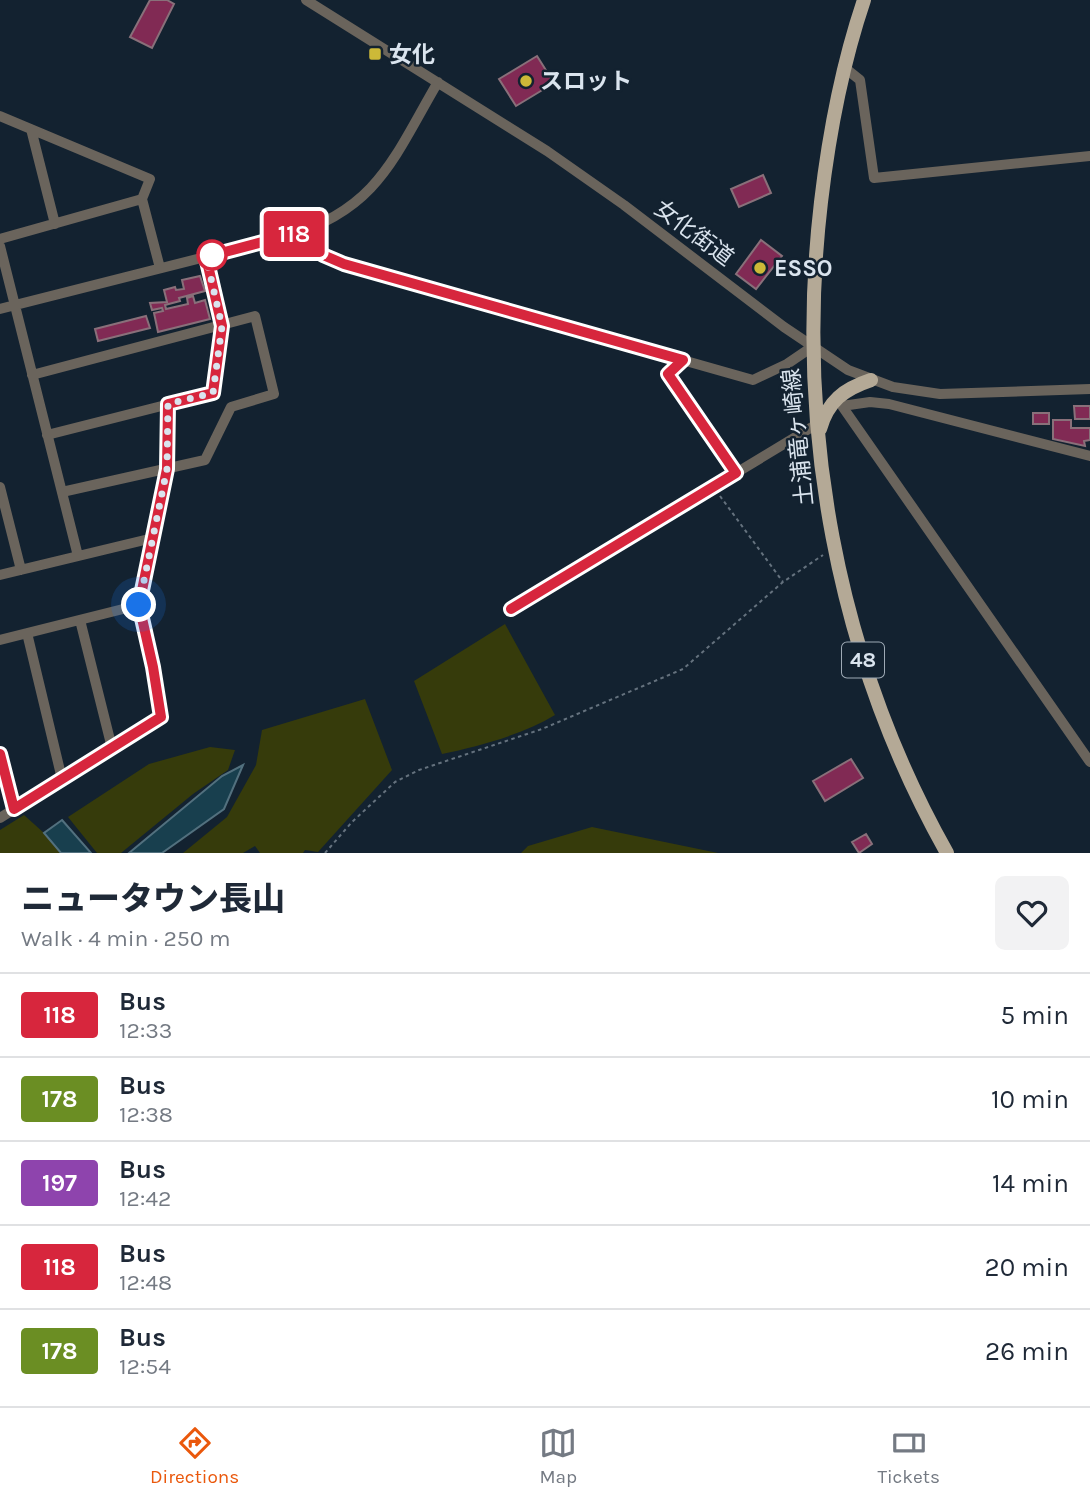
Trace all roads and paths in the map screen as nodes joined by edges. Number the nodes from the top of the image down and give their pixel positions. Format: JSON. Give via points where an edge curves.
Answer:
{"nodes":[{"id":1,"x":306,"y":0,"type":"edge"},
{"id":2,"x":864,"y":0,"type":"edge"},
{"id":3,"x":845,"y":68,"type":"junction"},
{"id":4,"x":438,"y":82,"type":"junction"},
{"id":5,"x":0,"y":116,"type":"edge"},
{"id":6,"x":31,"y":129,"type":"junction"},
{"id":7,"x":1090,"y":156,"type":"edge"},
{"id":8,"x":142,"y":199,"type":"junction"},
{"id":9,"x":55,"y":224,"type":"junction"},
{"id":10,"x":308,"y":230,"type":"junction"},
{"id":11,"x":0,"y":239,"type":"edge"},
{"id":12,"x":0,"y":246,"type":"edge"},
{"id":13,"x":206,"y":257,"type":"junction"},
{"id":14,"x":160,"y":268,"type":"junction"},
{"id":15,"x":15,"y":306,"type":"junction"},
{"id":16,"x":0,"y":309,"type":"edge"},
{"id":17,"x":222,"y":326,"type":"junction"},
{"id":18,"x":812,"y":347,"type":"junction"},
{"id":19,"x":683,"y":360,"type":"junction"},
{"id":20,"x":32,"y":375,"type":"junction"},
{"id":21,"x":871,"y":380,"type":"junction"},
{"id":22,"x":893,"y":387,"type":"junction"},
{"id":23,"x":1090,"y":389,"type":"edge"},
{"id":24,"x":168,"y":404,"type":"junction"},
{"id":25,"x":888,"y":404,"type":"junction"},
{"id":26,"x":817,"y":431,"type":"junction"},
{"id":27,"x":47,"y":435,"type":"junction"},
{"id":28,"x":1090,"y":456,"type":"edge"},
{"id":29,"x":167,"y":469,"type":"junction"},
{"id":30,"x":736,"y":473,"type":"junction"},
{"id":31,"x":0,"y":487,"type":"edge"},
{"id":32,"x":713,"y":487,"type":"junction"},
{"id":33,"x":62,"y":492,"type":"junction"},
{"id":34,"x":152,"y":538,"type":"junction"},
{"id":35,"x":834,"y":545,"type":"junction"},
{"id":36,"x":78,"y":556,"type":"junction"},
{"id":37,"x":21,"y":570,"type":"junction"},
{"id":38,"x":0,"y":575,"type":"edge"},
{"id":39,"x":783,"y":582,"type":"junction"},
{"id":40,"x":139,"y":605,"type":"junction"},
{"id":41,"x":511,"y":609,"type":"dead end"},
{"id":42,"x":80,"y":620,"type":"junction"},
{"id":43,"x":27,"y":633,"type":"junction"},
{"id":44,"x":0,"y":640,"type":"edge"},
{"id":45,"x":111,"y":748,"type":"junction"},
{"id":46,"x":0,"y":754,"type":"edge"},
{"id":47,"x":1090,"y":762,"type":"edge"},
{"id":48,"x":62,"y":779,"type":"junction"},
{"id":49,"x":14,"y":809,"type":"junction"},
{"id":50,"x":0,"y":818,"type":"edge"},
{"id":51,"x":325,"y":853,"type":"edge"},
{"id":52,"x":947,"y":853,"type":"edge"}],
"edges":[{"from":1,"to":4,"type":"street","name":"女化街道"},
{"from":2,"to":3,"type":"main road","name":"土浦竜ヶ崎線","number":"48"},
{"from":3,"to":7,"type":"street","via":[[860,80],[874,178]]},
{"from":3,"to":18,"type":"main road","name":"土浦竜ヶ崎線","number":"48","via":[[822,195]]},
{"from":4,"to":10,"type":"street","via":[[373,187],[336,217]]},
{"from":4,"to":18,"type":"street","name":"女化街道","via":[[558,159]]},
{"from":5,"to":6,"type":"street"},
{"from":6,"to":8,"type":"street","via":[[150,179]]},
{"from":6,"to":9,"type":"street"},
{"from":8,"to":9,"type":"street"},
{"from":8,"to":14,"type":"street"},
{"from":9,"to":11,"type":"street"},
{"from":10,"to":13,"type":"street"},
{"from":10,"to":19,"type":"street","via":[[323,255],[344,264]]},
{"from":12,"to":15,"type":"street"},
{"from":13,"to":14,"type":"street"},
{"from":13,"to":17,"type":"street"},
{"from":14,"to":15,"type":"street"},
{"from":15,"to":16,"type":"street"},
{"from":15,"to":20,"type":"street"},
{"from":17,"to":20,"type":"street"},
{"from":17,"to":24,"type":"street","via":[[213,393]]},
{"from":17,"to":29,"type":"street","via":[[255,316],[274,394],[231,408],[205,460]]},
{"from":18,"to":19,"type":"street","via":[[752,380]]},
{"from":18,"to":21,"type":"street","name":"女化街道"},
{"from":18,"to":26,"type":"main road","name":"土浦竜ヶ崎線","number":"48"},
{"from":19,"to":30,"type":"street","via":[[668,374]]},
{"from":20,"to":27,"type":"street"},
{"from":21,"to":22,"type":"street","name":"女化街道"},
{"from":21,"to":26,"type":"main road","via":[[834,399]]},
{"from":22,"to":23,"type":"street","name":"女化街道","via":[[940,394]]},
{"from":22,"to":25,"type":"street"},
{"from":24,"to":27,"type":"street"},
{"from":24,"to":29,"type":"street"},
{"from":25,"to":28,"type":"street"},
{"from":25,"to":47,"type":"street","via":[[842,407]]},
{"from":26,"to":30,"type":"street"},
{"from":26,"to":35,"type":"main road","name":"土浦竜ヶ崎線","number":"48"},
{"from":27,"to":33,"type":"street"},
{"from":29,"to":33,"type":"street"},
{"from":29,"to":34,"type":"street"},
{"from":30,"to":32,"type":"street"},
{"from":31,"to":37,"type":"street"},
{"from":32,"to":39,"type":"path"},
{"from":32,"to":41,"type":"street"},
{"from":33,"to":36,"type":"street"},
{"from":34,"to":36,"type":"street"},
{"from":34,"to":40,"type":"street"},
{"from":35,"to":39,"type":"path"},
{"from":35,"to":52,"type":"main road","name":"土浦竜ヶ崎線","number":"48","via":[[853,625],[884,719]]},
{"from":36,"to":37,"type":"street"},
{"from":37,"to":38,"type":"street"},
{"from":39,"to":51,"type":"path","via":[[683,669],[542,729],[395,782]]},
{"from":40,"to":42,"type":"street"},
{"from":40,"to":45,"type":"street","via":[[162,714]]},
{"from":42,"to":43,"type":"street"},
{"from":42,"to":45,"type":"street"},
{"from":43,"to":44,"type":"street"},
{"from":43,"to":48,"type":"street"},
{"from":45,"to":48,"type":"street"},
{"from":46,"to":49,"type":"street"},
{"from":48,"to":49,"type":"street"},
{"from":49,"to":50,"type":"street"}]}
